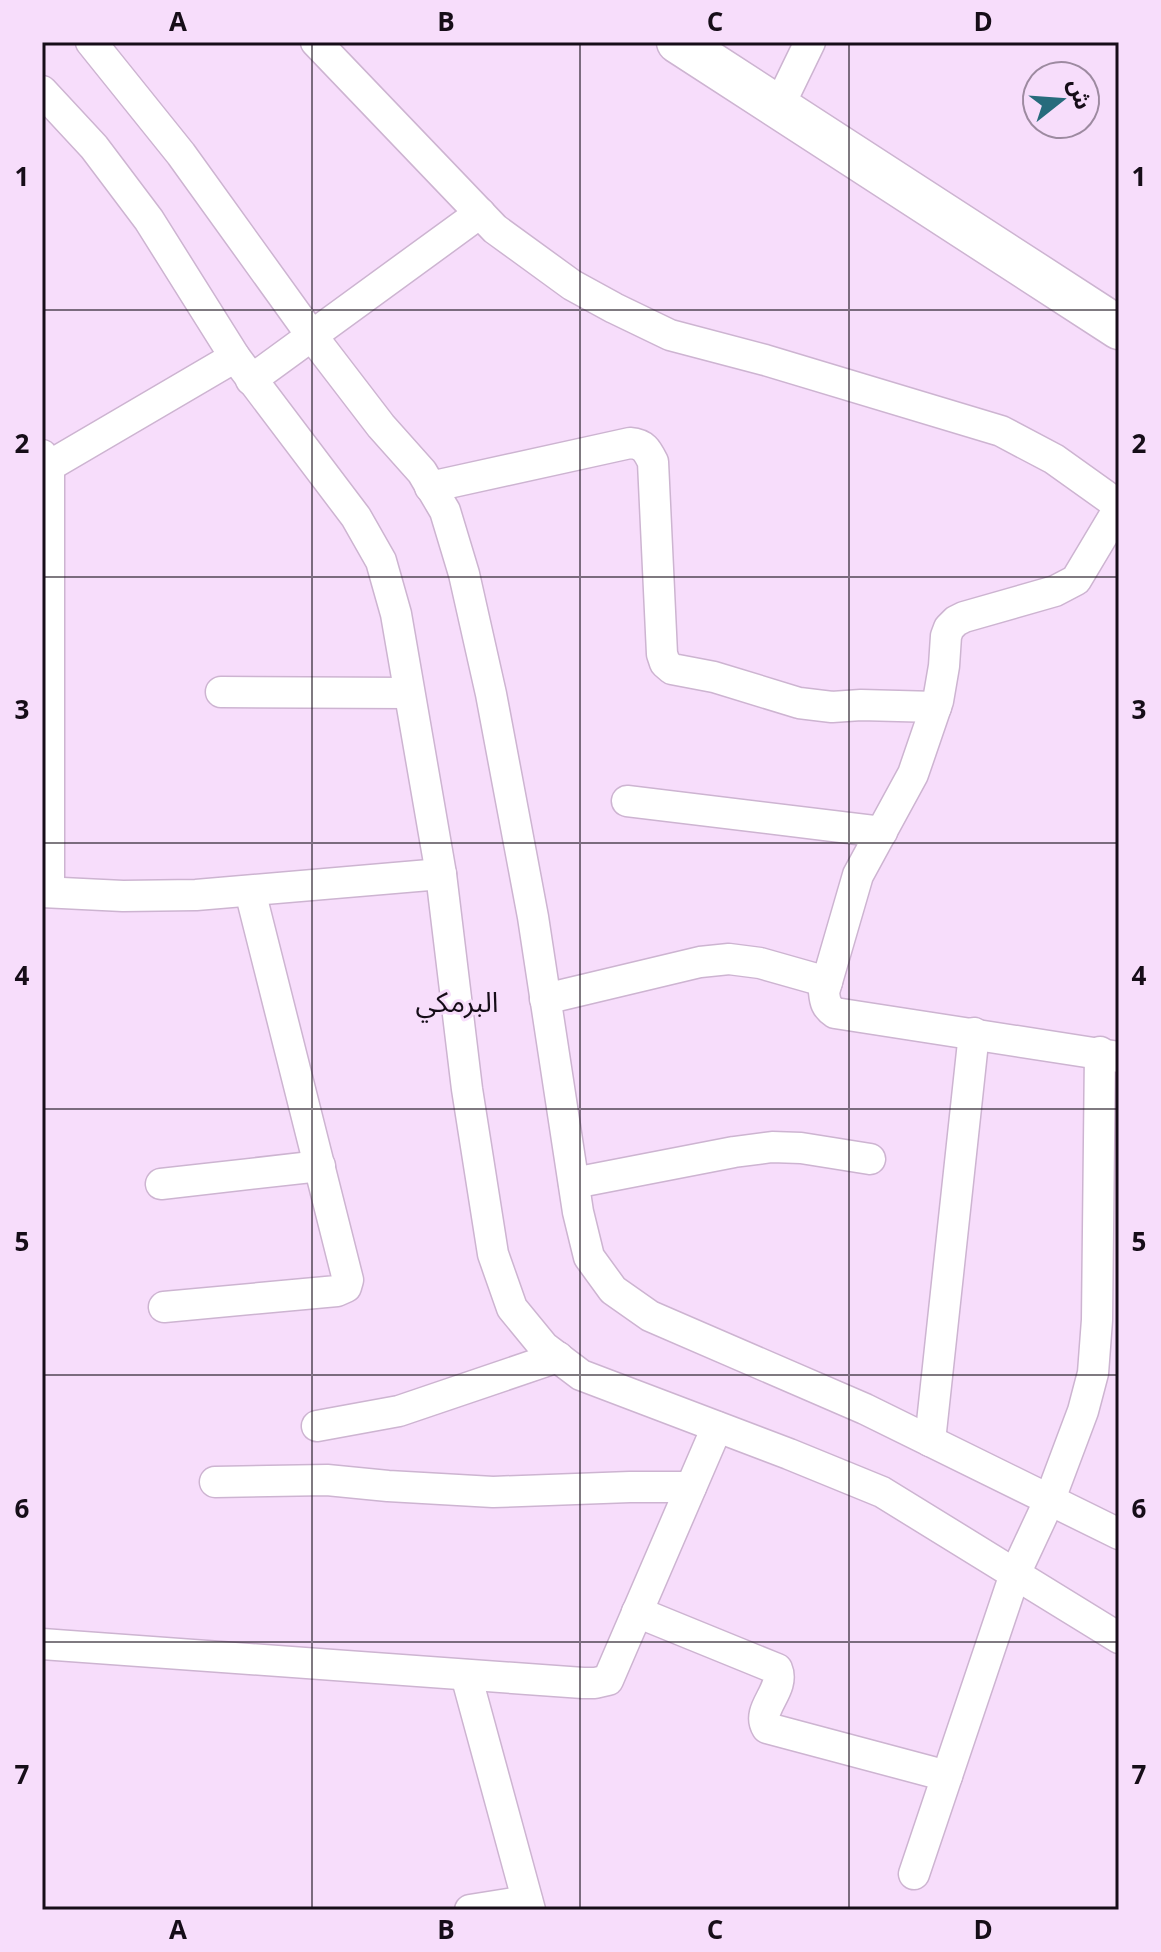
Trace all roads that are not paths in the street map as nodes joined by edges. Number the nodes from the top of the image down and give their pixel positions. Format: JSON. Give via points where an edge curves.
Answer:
{"nodes":[{"id":1,"x":91,"y":42,"type":"edge"},
{"id":2,"x":316,"y":42,"type":"edge"},
{"id":3,"x":678,"y":42,"type":"edge"},
{"id":4,"x":810,"y":42,"type":"edge"},
{"id":5,"x":42,"y":91,"type":"edge"},
{"id":6,"x":778,"y":108,"type":"junction"},
{"id":7,"x":480,"y":213,"type":"junction"},
{"id":8,"x":1119,"y":328,"type":"edge"},
{"id":9,"x":302,"y":344,"type":"junction"},
{"id":10,"x":249,"y":370,"type":"junction"},
{"id":11,"x":46,"y":460,"type":"edge"},
{"id":12,"x":430,"y":487,"type":"junction"},
{"id":13,"x":1119,"y":508,"type":"edge"},
{"id":14,"x":221,"y":692,"type":"dead end"},
{"id":15,"x":408,"y":693,"type":"junction"},
{"id":16,"x":936,"y":707,"type":"junction"},
{"id":17,"x":627,"y":801,"type":"dead end"},
{"id":18,"x":882,"y":832,"type":"junction"},
{"id":19,"x":441,"y":874,"type":"junction"},
{"id":20,"x":250,"y":891,"type":"junction"},
{"id":21,"x":46,"y":892,"type":"edge"},
{"id":22,"x":827,"y":982,"type":"junction"},
{"id":23,"x":545,"y":999,"type":"junction"},
{"id":24,"x":974,"y":1033,"type":"junction"},
{"id":25,"x":1110,"y":1054,"type":"edge"},
{"id":26,"x":870,"y":1159,"type":"dead end"},
{"id":27,"x":320,"y":1166,"type":"junction"},
{"id":28,"x":574,"y":1183,"type":"junction"},
{"id":29,"x":161,"y":1184,"type":"dead end"},
{"id":30,"x":164,"y":1307,"type":"dead end"},
{"id":31,"x":558,"y":1357,"type":"junction"},
{"id":32,"x":317,"y":1426,"type":"dead end"},
{"id":33,"x":717,"y":1427,"type":"junction"},
{"id":34,"x":930,"y":1441,"type":"junction"},
{"id":35,"x":215,"y":1482,"type":"dead end"},
{"id":36,"x":691,"y":1487,"type":"junction"},
{"id":37,"x":1045,"y":1510,"type":"junction"},
{"id":38,"x":1119,"y":1534,"type":"edge"},
{"id":39,"x":1018,"y":1567,"type":"junction"},
{"id":40,"x":637,"y":1612,"type":"junction"},
{"id":41,"x":1119,"y":1638,"type":"edge"},
{"id":42,"x":42,"y":1644,"type":"edge"},
{"id":43,"x":466,"y":1675,"type":"junction"},
{"id":44,"x":947,"y":1776,"type":"junction"},
{"id":45,"x":914,"y":1874,"type":"dead end"},
{"id":46,"x":529,"y":1906,"type":"edge"},
{"id":47,"x":470,"y":1910,"type":"edge"}],
"edges":[{"from":1,"to":9,"type":"street","via":[[181,154]]},
{"from":2,"to":7,"type":"street"},
{"from":3,"to":6,"type":"main road"},
{"from":4,"to":6,"type":"street"},
{"from":5,"to":10,"type":"street","via":[[94,147],[149,220]]},
{"from":6,"to":8,"type":"main road"},
{"from":7,"to":9,"type":"street"},
{"from":7,"to":13,"type":"street","via":[[572,285],[670,335],[1001,431],[1054,459]]},
{"from":9,"to":10,"type":"street"},
{"from":9,"to":12,"type":"street","via":[[381,426]]},
{"from":10,"to":11,"type":"street"},
{"from":10,"to":15,"type":"street","via":[[356,517],[381,561],[396,614]]},
{"from":11,"to":21,"type":"street"},
{"from":12,"to":16,"type":"street","via":[[639,444],[653,462],[665,663],[799,703]]},
{"from":12,"to":23,"type":"street","via":[[445,511],[464,574],[491,694]]},
{"from":13,"to":16,"type":"street","via":[[1076,580],[964,617],[949,628]]},
{"from":14,"to":15,"type":"street"},
{"from":15,"to":19,"type":"street"},
{"from":16,"to":18,"type":"street","via":[[913,774]]},
{"from":17,"to":18,"type":"street"},
{"from":18,"to":22,"type":"street","via":[[858,875]]},
{"from":19,"to":20,"type":"street"},
{"from":19,"to":31,"type":"street","via":[[493,1254],[512,1308]]},
{"from":20,"to":21,"type":"street","via":[[123,896]]},
{"from":20,"to":27,"type":"street"},
{"from":22,"to":23,"type":"street","via":[[729,959]]},
{"from":22,"to":24,"type":"street","via":[[825,1002],[835,1013]]},
{"from":23,"to":28,"type":"street"},
{"from":24,"to":25,"type":"street"},
{"from":24,"to":34,"type":"street"},
{"from":25,"to":37,"type":"street","via":[[1093,1373]]},
{"from":26,"to":28,"type":"street","via":[[772,1147]]},
{"from":27,"to":29,"type":"street"},
{"from":27,"to":30,"type":"street","via":[[346,1287]]},
{"from":28,"to":34,"type":"street","via":[[589,1257],[613,1290],[650,1316]]},
{"from":31,"to":32,"type":"street","via":[[399,1411]]},
{"from":31,"to":33,"type":"street","via":[[581,1375]]},
{"from":33,"to":36,"type":"street"},
{"from":33,"to":39,"type":"street","via":[[882,1492]]},
{"from":34,"to":37,"type":"street"},
{"from":35,"to":36,"type":"street","via":[[327,1480],[493,1492]]},
{"from":36,"to":40,"type":"street"},
{"from":37,"to":38,"type":"street"},
{"from":37,"to":39,"type":"street"},
{"from":39,"to":41,"type":"street"},
{"from":39,"to":44,"type":"street"},
{"from":40,"to":43,"type":"street","via":[[608,1680]]},
{"from":40,"to":44,"type":"street","via":[[777,1669],[779,1683],[763,1718],[767,1728]]},
{"from":42,"to":43,"type":"street"},
{"from":43,"to":46,"type":"street"},
{"from":44,"to":45,"type":"street"},
{"from":46,"to":47,"type":"street"}]}
